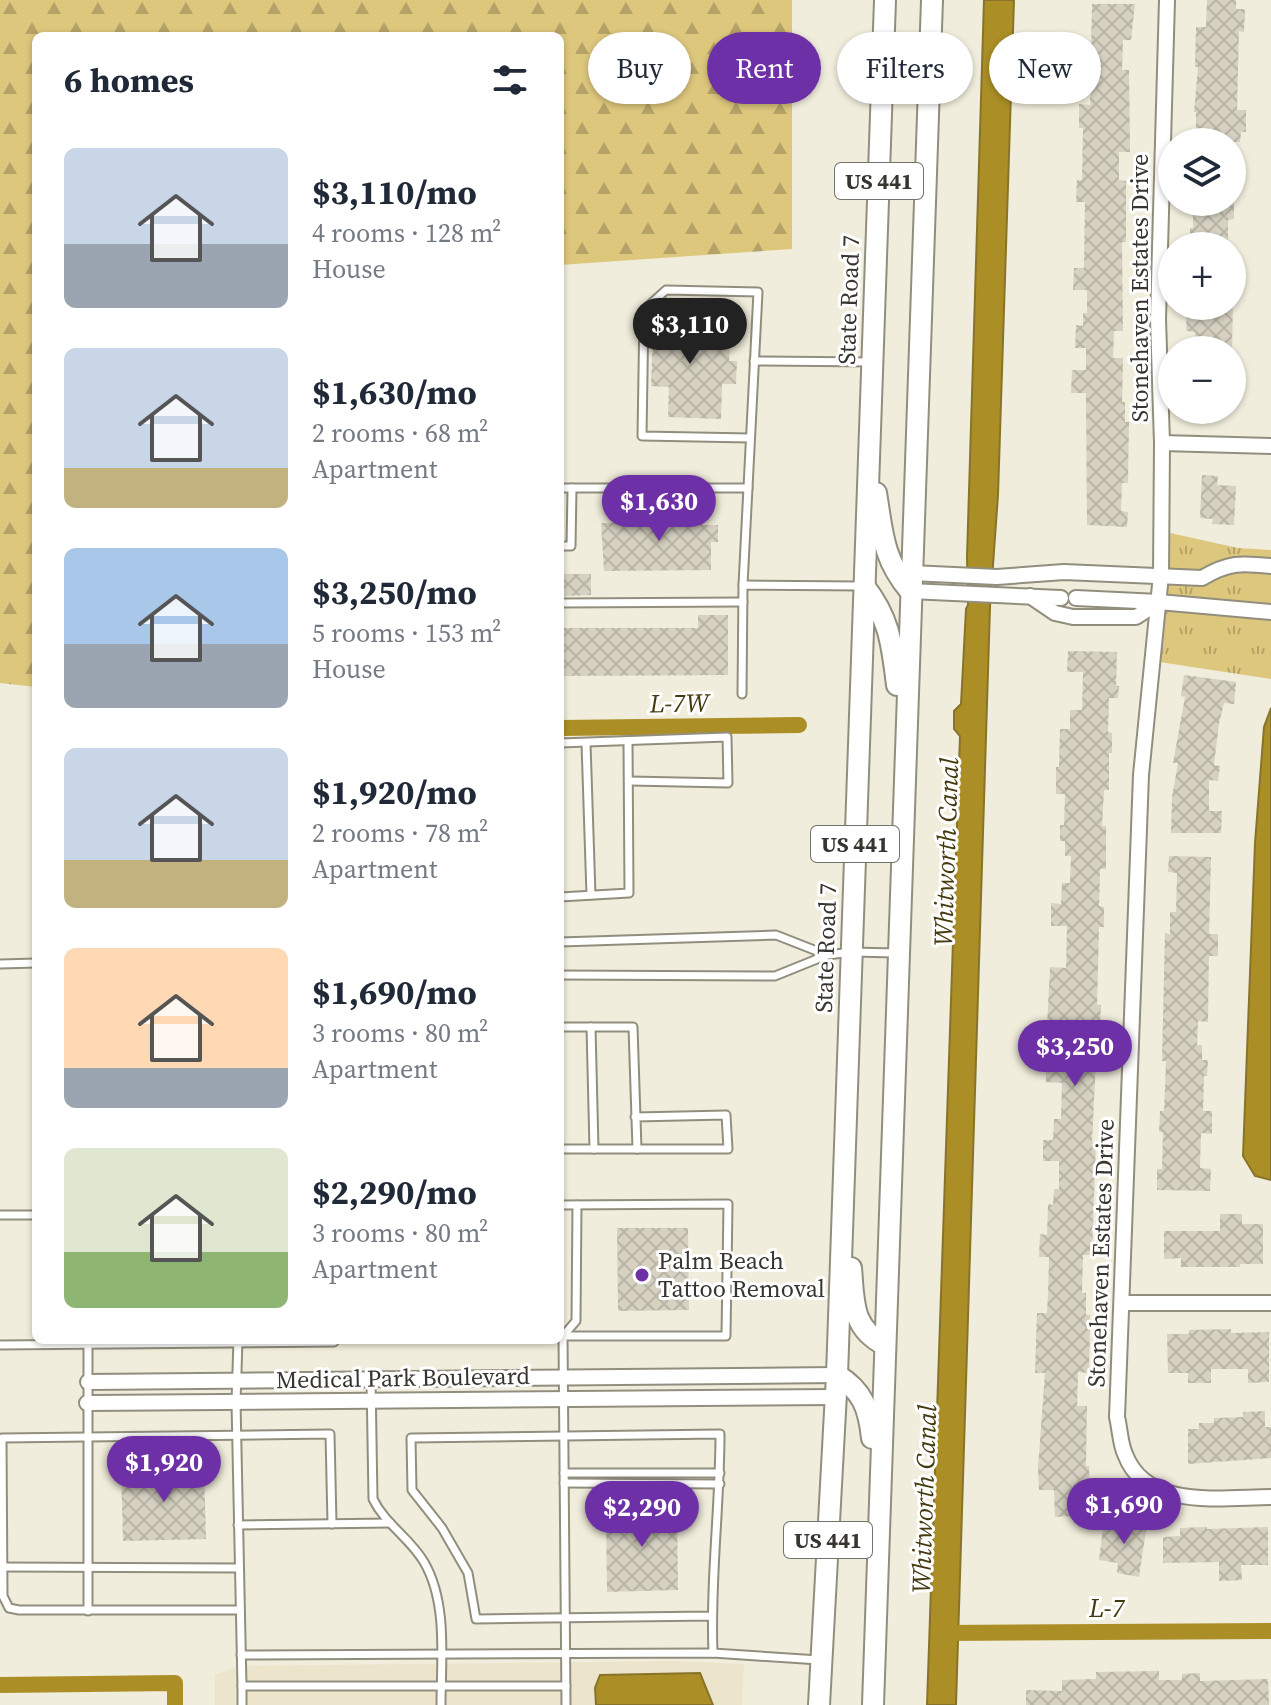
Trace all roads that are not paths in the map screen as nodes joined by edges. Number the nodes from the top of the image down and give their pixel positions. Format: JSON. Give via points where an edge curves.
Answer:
{"nodes":[{"id":1,"x":885,"y":0,"type":"edge"},
{"id":2,"x":932,"y":0,"type":"edge"},
{"id":3,"x":1167,"y":0,"type":"edge"},
{"id":4,"x":754,"y":361,"type":"junction"},
{"id":5,"x":873,"y":362,"type":"junction"},
{"id":6,"x":750,"y":438,"type":"junction"},
{"id":7,"x":1162,"y":443,"type":"junction"},
{"id":8,"x":1271,"y":446,"type":"edge"},
{"id":9,"x":869,"y":453,"type":"junction"},
{"id":10,"x":564,"y":488,"type":"edge"},
{"id":11,"x":572,"y":488,"type":"junction"},
{"id":12,"x":748,"y":488,"type":"junction"},
{"id":13,"x":564,"y":546,"type":"edge"},
{"id":14,"x":1271,"y":566,"type":"edge"},
{"id":15,"x":1100,"y":573,"type":"junction"},
{"id":16,"x":1161,"y":575,"type":"junction"},
{"id":17,"x":1202,"y":578,"type":"junction"},
{"id":18,"x":911,"y":582,"type":"junction"},
{"id":19,"x":743,"y":585,"type":"junction"},
{"id":20,"x":864,"y":586,"type":"junction"},
{"id":21,"x":1030,"y":596,"type":"junction"},
{"id":22,"x":1099,"y":599,"type":"junction"},
{"id":23,"x":743,"y":602,"type":"junction"},
{"id":24,"x":1159,"y":602,"type":"junction"},
{"id":25,"x":564,"y":603,"type":"edge"},
{"id":26,"x":1200,"y":606,"type":"junction"},
{"id":27,"x":1271,"y":612,"type":"edge"},
{"id":28,"x":1098,"y":618,"type":"junction"},
{"id":29,"x":742,"y":694,"type":"dead end"},
{"id":30,"x":628,"y":741,"type":"junction"},
{"id":31,"x":564,"y":743,"type":"edge"},
{"id":32,"x":586,"y":743,"type":"junction"},
{"id":33,"x":905,"y":752,"type":"junction"},
{"id":34,"x":630,"y":781,"type":"junction"},
{"id":35,"x":591,"y":895,"type":"junction"},
{"id":36,"x":564,"y":897,"type":"edge"},
{"id":37,"x":564,"y":942,"type":"edge"},
{"id":38,"x":852,"y":952,"type":"junction"},
{"id":39,"x":898,"y":953,"type":"junction"},
{"id":40,"x":827,"y":955,"type":"junction"},
{"id":41,"x":32,"y":963,"type":"edge"},
{"id":42,"x":0,"y":964,"type":"edge"},
{"id":43,"x":564,"y":975,"type":"edge"},
{"id":44,"x":564,"y":1027,"type":"edge"},
{"id":45,"x":591,"y":1027,"type":"junction"},
{"id":46,"x":635,"y":1117,"type":"junction"},
{"id":47,"x":564,"y":1149,"type":"edge"},
{"id":48,"x":594,"y":1149,"type":"junction"},
{"id":49,"x":637,"y":1149,"type":"junction"},
{"id":50,"x":843,"y":1172,"type":"junction"},
{"id":51,"x":564,"y":1205,"type":"edge"},
{"id":52,"x":577,"y":1205,"type":"junction"},
{"id":53,"x":0,"y":1215,"type":"edge"},
{"id":54,"x":32,"y":1215,"type":"edge"},
{"id":55,"x":1122,"y":1303,"type":"junction"},
{"id":56,"x":1271,"y":1303,"type":"edge"},
{"id":57,"x":564,"y":1333,"type":"edge"},
{"id":58,"x":564,"y":1336,"type":"edge"},
{"id":59,"x":32,"y":1344,"type":"edge"},
{"id":60,"x":88,"y":1344,"type":"edge"},
{"id":61,"x":238,"y":1344,"type":"edge"},
{"id":62,"x":561,"y":1344,"type":"edge"},
{"id":63,"x":0,"y":1345,"type":"edge"},
{"id":64,"x":885,"y":1345,"type":"junction"},
{"id":65,"x":719,"y":1375,"type":"junction"},
{"id":66,"x":837,"y":1375,"type":"junction"},
{"id":67,"x":563,"y":1376,"type":"junction"},
{"id":68,"x":371,"y":1378,"type":"junction"},
{"id":69,"x":236,"y":1380,"type":"junction"},
{"id":70,"x":88,"y":1382,"type":"junction"},
{"id":71,"x":719,"y":1397,"type":"junction"},
{"id":72,"x":835,"y":1397,"type":"junction"},
{"id":73,"x":563,"y":1398,"type":"junction"},
{"id":74,"x":371,"y":1400,"type":"junction"},
{"id":75,"x":236,"y":1402,"type":"junction"},
{"id":76,"x":87,"y":1403,"type":"junction"},
{"id":77,"x":237,"y":1434,"type":"junction"},
{"id":78,"x":88,"y":1435,"type":"junction"},
{"id":79,"x":564,"y":1437,"type":"junction"},
{"id":80,"x":564,"y":1473,"type":"junction"},
{"id":81,"x":720,"y":1473,"type":"junction"},
{"id":82,"x":564,"y":1483,"type":"junction"},
{"id":83,"x":720,"y":1484,"type":"junction"},
{"id":84,"x":1271,"y":1497,"type":"edge"},
{"id":85,"x":879,"y":1506,"type":"junction"},
{"id":86,"x":390,"y":1523,"type":"junction"},
{"id":87,"x":332,"y":1524,"type":"junction"},
{"id":88,"x":238,"y":1525,"type":"junction"},
{"id":89,"x":3,"y":1567,"type":"junction"},
{"id":90,"x":88,"y":1567,"type":"junction"},
{"id":91,"x":239,"y":1568,"type":"junction"},
{"id":92,"x":240,"y":1610,"type":"junction"},
{"id":93,"x":88,"y":1611,"type":"junction"},
{"id":94,"x":711,"y":1616,"type":"junction"},
{"id":95,"x":566,"y":1619,"type":"junction"},
{"id":96,"x":713,"y":1653,"type":"junction"},
{"id":97,"x":566,"y":1654,"type":"junction"},
{"id":98,"x":241,"y":1655,"type":"junction"},
{"id":99,"x":441,"y":1655,"type":"junction"},
{"id":100,"x":822,"y":1660,"type":"junction"},
{"id":101,"x":242,"y":1686,"type":"junction"},
{"id":102,"x":566,"y":1686,"type":"junction"},
{"id":103,"x":441,"y":1687,"type":"junction"},
{"id":104,"x":242,"y":1705,"type":"edge"},
{"id":105,"x":441,"y":1705,"type":"edge"},
{"id":106,"x":566,"y":1705,"type":"edge"},
{"id":107,"x":819,"y":1705,"type":"edge"},
{"id":108,"x":873,"y":1705,"type":"edge"}],
"edges":[{"from":1,"to":5,"type":"main road","name":"State Road 7","number":"US 441"},
{"from":2,"to":18,"type":"main road","number":"US 441"},
{"from":3,"to":7,"type":"street","name":"Stonehaven Estates Drive","via":[[1158,319]]},
{"from":4,"to":5,"type":"lane"},
{"from":4,"to":6,"type":"lane"},
{"from":4,"to":6,"type":"lane","via":[[758,292],[666,290],[644,310],[642,436]]},
{"from":5,"to":9,"type":"main road","name":"State Road 7","number":"US 441"},
{"from":6,"to":12,"type":"lane"},
{"from":7,"to":8,"type":"street"},
{"from":7,"to":16,"type":"street","name":"Stonehaven Estates Drive"},
{"from":9,"to":18,"type":"main road","via":[[887,555],[897,575]]},
{"from":9,"to":20,"type":"main road","name":"State Road 7","number":"US 441"},
{"from":10,"to":11,"type":"lane"},
{"from":11,"to":12,"type":"lane"},
{"from":11,"to":13,"type":"lane","via":[[571,546]]},
{"from":12,"to":19,"type":"lane"},
{"from":14,"to":17,"type":"street","via":[[1221,566]]},
{"from":15,"to":16,"type":"street"},
{"from":15,"to":18,"type":"street"},
{"from":15,"to":22,"type":"street"},
{"from":16,"to":17,"type":"street"},
{"from":16,"to":24,"type":"street","name":"Stonehaven Estates Drive"},
{"from":17,"to":26,"type":"street"},
{"from":18,"to":21,"type":"street"},
{"from":18,"to":33,"type":"main road","number":"US 441"},
{"from":19,"to":20,"type":"lane"},
{"from":19,"to":23,"type":"lane"},
{"from":20,"to":33,"type":"main road","via":[[884,615],[892,641]]},
{"from":20,"to":38,"type":"main road","name":"State Road 7","number":"US 441"},
{"from":21,"to":22,"type":"street"},
{"from":21,"to":28,"type":"street","via":[[1055,613]]},
{"from":22,"to":24,"type":"street"},
{"from":22,"to":28,"type":"street"},
{"from":23,"to":25,"type":"lane"},
{"from":23,"to":29,"type":"lane"},
{"from":24,"to":26,"type":"street"},
{"from":24,"to":28,"type":"street","via":[[1136,617]]},
{"from":24,"to":55,"type":"street","name":"Stonehaven Estates Drive","via":[[1141,775]]},
{"from":26,"to":27,"type":"street"},
{"from":30,"to":32,"type":"lane"},
{"from":30,"to":34,"type":"lane"},
{"from":30,"to":34,"type":"lane","via":[[727,737],[728,783]]},
{"from":31,"to":32,"type":"lane"},
{"from":32,"to":35,"type":"lane"},
{"from":33,"to":39,"type":"main road","number":"US 441"},
{"from":34,"to":35,"type":"lane","via":[[629,893]]},
{"from":35,"to":36,"type":"lane"},
{"from":37,"to":40,"type":"lane","via":[[776,935]]},
{"from":38,"to":39,"type":"lane"},
{"from":38,"to":40,"type":"lane"},
{"from":38,"to":50,"type":"main road","name":"State Road 7","number":"US 441"},
{"from":39,"to":64,"type":"main road","number":"US 441"},
{"from":40,"to":43,"type":"lane","via":[[775,976]]},
{"from":41,"to":42,"type":"lane"},
{"from":44,"to":45,"type":"lane"},
{"from":45,"to":46,"type":"lane","via":[[633,1027]]},
{"from":45,"to":48,"type":"lane"},
{"from":46,"to":49,"type":"lane"},
{"from":46,"to":49,"type":"lane","via":[[726,1115],[728,1149]]},
{"from":47,"to":48,"type":"lane"},
{"from":48,"to":49,"type":"lane"},
{"from":50,"to":64,"type":"main road","via":[[854,1306],[860,1326]]},
{"from":50,"to":66,"type":"main road","name":"State Road 7","number":"US 441"},
{"from":51,"to":52,"type":"lane"},
{"from":52,"to":57,"type":"lane","via":[[576,1321]]},
{"from":52,"to":58,"type":"lane","via":[[728,1204],[726,1336]]},
{"from":53,"to":54,"type":"lane"},
{"from":55,"to":56,"type":"street"},
{"from":55,"to":84,"type":"street","name":"Stonehaven Estates Drive","via":[[1117,1417],[1130,1465],[1150,1486],[1177,1496]]},
{"from":59,"to":63,"type":"lane"},
{"from":60,"to":70,"type":"lane"},
{"from":61,"to":69,"type":"lane"},
{"from":62,"to":67,"type":"lane"},
{"from":64,"to":85,"type":"main road","number":"US 441"},
{"from":65,"to":66,"type":"street","name":"Medical Park Boulevard"},
{"from":65,"to":67,"type":"street","name":"Medical Park Boulevard"},
{"from":65,"to":71,"type":"street"},
{"from":66,"to":72,"type":"main road","name":"State Road 7","number":"US 441"},
{"from":66,"to":85,"type":"main road","via":[[861,1395],[870,1415]]},
{"from":67,"to":68,"type":"street","name":"Medical Park Boulevard"},
{"from":67,"to":73,"type":"lane"},
{"from":68,"to":69,"type":"street","name":"Medical Park Boulevard"},
{"from":68,"to":74,"type":"lane"},
{"from":69,"to":70,"type":"street","name":"Medical Park Boulevard"},
{"from":69,"to":75,"type":"lane"},
{"from":70,"to":76,"type":"lane"},
{"from":71,"to":72,"type":"street","name":"Medical Park Boulevard"},
{"from":71,"to":73,"type":"street","name":"Medical Park Boulevard"},
{"from":72,"to":100,"type":"main road","name":"State Road 7","number":"US 441"},
{"from":73,"to":74,"type":"street","name":"Medical Park Boulevard"},
{"from":73,"to":79,"type":"lane"},
{"from":74,"to":75,"type":"street","name":"Medical Park Boulevard"},
{"from":74,"to":86,"type":"lane","via":[[373,1499]]},
{"from":75,"to":76,"type":"street","name":"Medical Park Boulevard"},
{"from":75,"to":77,"type":"lane"},
{"from":76,"to":78,"type":"lane"},
{"from":77,"to":78,"type":"lane"},
{"from":77,"to":87,"type":"lane","via":[[330,1434]]},
{"from":77,"to":88,"type":"lane"},
{"from":78,"to":89,"type":"lane","via":[[2,1438]]},
{"from":78,"to":90,"type":"lane"},
{"from":79,"to":80,"type":"lane"},
{"from":79,"to":81,"type":"lane","via":[[720,1434]]},
{"from":79,"to":95,"type":"lane","via":[[411,1438],[412,1490],[468,1573],[476,1619]]},
{"from":80,"to":81,"type":"lane"},
{"from":80,"to":82,"type":"lane"},
{"from":81,"to":83,"type":"lane"},
{"from":82,"to":83,"type":"lane"},
{"from":82,"to":95,"type":"lane"},
{"from":83,"to":94,"type":"lane"},
{"from":85,"to":108,"type":"main road","number":"US 441"},
{"from":86,"to":87,"type":"lane"},
{"from":86,"to":99,"type":"lane","via":[[411,1543],[433,1583]]},
{"from":87,"to":88,"type":"lane"},
{"from":88,"to":91,"type":"lane"},
{"from":89,"to":90,"type":"lane"},
{"from":89,"to":93,"type":"lane","via":[[3,1596],[9,1608]]},
{"from":90,"to":91,"type":"lane"},
{"from":90,"to":93,"type":"lane"},
{"from":91,"to":92,"type":"lane"},
{"from":92,"to":93,"type":"lane"},
{"from":92,"to":98,"type":"lane"},
{"from":94,"to":95,"type":"lane"},
{"from":94,"to":96,"type":"lane"},
{"from":95,"to":97,"type":"lane"},
{"from":96,"to":97,"type":"lane"},
{"from":96,"to":100,"type":"lane"},
{"from":97,"to":99,"type":"lane"},
{"from":97,"to":102,"type":"lane"},
{"from":98,"to":99,"type":"lane"},
{"from":98,"to":101,"type":"lane"},
{"from":99,"to":103,"type":"lane"},
{"from":100,"to":107,"type":"main road","name":"State Road 7","number":"US 441"},
{"from":101,"to":103,"type":"lane"},
{"from":101,"to":104,"type":"lane"},
{"from":102,"to":103,"type":"lane"},
{"from":102,"to":106,"type":"lane"},
{"from":103,"to":105,"type":"lane"}]}
